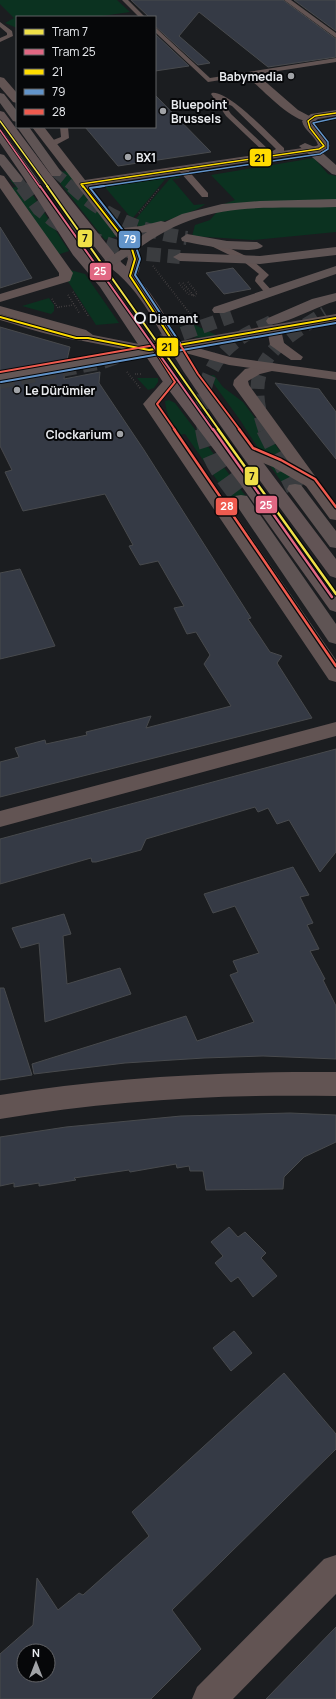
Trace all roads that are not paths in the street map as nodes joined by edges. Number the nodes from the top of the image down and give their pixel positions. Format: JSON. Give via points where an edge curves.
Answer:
{"nodes":[{"id":1,"x":125,"y":0,"type":"edge"},
{"id":2,"x":287,"y":0,"type":"edge"},
{"id":3,"x":141,"y":16,"type":"edge"},
{"id":4,"x":0,"y":24,"type":"edge"},
{"id":5,"x":156,"y":30,"type":"edge"},
{"id":6,"x":336,"y":36,"type":"edge"},
{"id":7,"x":0,"y":40,"type":"edge"},
{"id":8,"x":336,"y":60,"type":"edge"},
{"id":9,"x":256,"y":79,"type":"dead end"},
{"id":10,"x":0,"y":80,"type":"edge"},
{"id":11,"x":210,"y":88,"type":"junction"},
{"id":12,"x":0,"y":96,"type":"edge"},
{"id":13,"x":16,"y":98,"type":"edge"},
{"id":14,"x":336,"y":113,"type":"edge"},
{"id":15,"x":0,"y":114,"type":"edge"},
{"id":16,"x":16,"y":118,"type":"edge"},
{"id":17,"x":309,"y":119,"type":"junction"},
{"id":18,"x":24,"y":128,"type":"edge"},
{"id":19,"x":39,"y":128,"type":"edge"},
{"id":20,"x":64,"y":128,"type":"edge"},
{"id":21,"x":0,"y":135,"type":"edge"},
{"id":22,"x":51,"y":144,"type":"junction"},
{"id":23,"x":309,"y":148,"type":"junction"},
{"id":24,"x":281,"y":150,"type":"junction"},
{"id":25,"x":265,"y":155,"type":"junction"},
{"id":26,"x":0,"y":157,"type":"edge"},
{"id":27,"x":167,"y":170,"type":"junction"},
{"id":28,"x":183,"y":170,"type":"junction"},
{"id":29,"x":336,"y":171,"type":"edge"},
{"id":30,"x":56,"y":173,"type":"tunnel mouth"},
{"id":31,"x":0,"y":179,"type":"tunnel mouth"},
{"id":32,"x":17,"y":179,"type":"tunnel mouth"},
{"id":33,"x":81,"y":184,"type":"junction"},
{"id":34,"x":205,"y":195,"type":"dead end"},
{"id":35,"x":336,"y":203,"type":"edge"},
{"id":36,"x":176,"y":222,"type":"junction"},
{"id":37,"x":119,"y":232,"type":"junction"},
{"id":38,"x":186,"y":238,"type":"tunnel mouth"},
{"id":39,"x":336,"y":240,"type":"edge"},
{"id":40,"x":210,"y":242,"type":"junction"},
{"id":41,"x":134,"y":247,"type":"junction"},
{"id":42,"x":336,"y":251,"type":"edge"},
{"id":43,"x":180,"y":257,"type":"tunnel mouth"},
{"id":44,"x":247,"y":260,"type":"junction"},
{"id":45,"x":113,"y":261,"type":"junction"},
{"id":46,"x":336,"y":270,"type":"edge"},
{"id":47,"x":95,"y":272,"type":"junction"},
{"id":48,"x":130,"y":276,"type":"junction"},
{"id":49,"x":336,"y":283,"type":"edge"},
{"id":50,"x":270,"y":292,"type":"junction"},
{"id":51,"x":336,"y":297,"type":"edge"},
{"id":52,"x":0,"y":298,"type":"edge"},
{"id":53,"x":0,"y":310,"type":"edge"},
{"id":54,"x":332,"y":313,"type":"edge"},
{"id":55,"x":0,"y":317,"type":"edge"},
{"id":56,"x":276,"y":325,"type":"junction"},
{"id":57,"x":88,"y":338,"type":"junction"},
{"id":58,"x":176,"y":346,"type":"junction"},
{"id":59,"x":150,"y":350,"type":"junction"},
{"id":60,"x":296,"y":357,"type":"junction"},
{"id":61,"x":336,"y":363,"type":"edge"},
{"id":62,"x":271,"y":367,"type":"junction"},
{"id":63,"x":336,"y":376,"type":"edge"},
{"id":64,"x":0,"y":377,"type":"edge"},
{"id":65,"x":170,"y":382,"type":"junction"},
{"id":66,"x":250,"y":452,"type":"junction"},
{"id":67,"x":312,"y":483,"type":"junction"},
{"id":68,"x":295,"y":489,"type":"tunnel mouth"},
{"id":69,"x":241,"y":500,"type":"tunnel mouth"},
{"id":70,"x":336,"y":515,"type":"edge"},
{"id":71,"x":336,"y":543,"type":"edge"},
{"id":72,"x":336,"y":572,"type":"edge"},
{"id":73,"x":336,"y":606,"type":"edge"},
{"id":74,"x":336,"y":638,"type":"edge"},
{"id":75,"x":336,"y":675,"type":"edge"},
{"id":76,"x":336,"y":729,"type":"edge"},
{"id":77,"x":0,"y":819,"type":"edge"},
{"id":78,"x":336,"y":1084,"type":"edge"},
{"id":79,"x":0,"y":1107,"type":"edge"},
{"id":80,"x":336,"y":1571,"type":"edge"},
{"id":81,"x":209,"y":1699,"type":"edge"}],
"edges":[{"from":1,"to":3,"type":"lane"},
{"from":2,"to":6,"type":"lane"},
{"from":4,"to":7,"type":"lane","via":[[10,32],[10,36]]},
{"from":5,"to":11,"type":"lane"},
{"from":8,"to":11,"type":"lane","via":[[245,75]]},
{"from":9,"to":17,"type":"street","via":[[294,112]]},
{"from":10,"to":13,"type":"street"},
{"from":11,"to":24,"type":"lane","via":[[234,105]]},
{"from":11,"to":25,"type":"lane","via":[[228,115]]},
{"from":12,"to":16,"type":"highway"},
{"from":14,"to":17,"type":"street"},
{"from":15,"to":45,"type":"main road"},
{"from":17,"to":23,"type":"street","via":[[307,123],[323,141],[322,148]]},
{"from":18,"to":30,"type":"highway"},
{"from":19,"to":22,"type":"street"},
{"from":20,"to":22,"type":"lane","via":[[65,138]]},
{"from":21,"to":47,"type":"main road","via":[[80,255]]},
{"from":22,"to":33,"type":"street"},
{"from":23,"to":24,"type":"street"},
{"from":23,"to":25,"type":"street"},
{"from":23,"to":29,"type":"highway"},
{"from":24,"to":25,"type":"street"},
{"from":25,"to":27,"type":"street","via":[[180,165]]},
{"from":25,"to":28,"type":"street"},
{"from":26,"to":32,"type":"highway"},
{"from":27,"to":28,"type":"street"},
{"from":27,"to":33,"type":"street"},
{"from":28,"to":34,"type":"lane"},
{"from":31,"to":52,"type":"street","via":[[66,273],[62,279]]},
{"from":33,"to":37,"type":"street"},
{"from":35,"to":36,"type":"highway","via":[[244,206],[212,210]]},
{"from":36,"to":37,"type":"highway"},
{"from":36,"to":41,"type":"highway"},
{"from":37,"to":41,"type":"street"},
{"from":38,"to":40,"type":"highway"},
{"from":39,"to":40,"type":"highway","via":[[270,246]]},
{"from":40,"to":44,"type":"lane"},
{"from":41,"to":45,"type":"highway"},
{"from":41,"to":48,"type":"street"},
{"from":42,"to":44,"type":"highway"},
{"from":43,"to":44,"type":"highway"},
{"from":44,"to":50,"type":"lane","via":[[265,275],[260,277],[259,281]]},
{"from":45,"to":47,"type":"highway"},
{"from":45,"to":48,"type":"main road"},
{"from":46,"to":50,"type":"highway"},
{"from":47,"to":59,"type":"main road"},
{"from":48,"to":58,"type":"main road"},
{"from":49,"to":50,"type":"highway","via":[[225,313]]},
{"from":51,"to":56,"type":"highway","via":[[317,302]]},
{"from":53,"to":57,"type":"street","via":[[81,333]]},
{"from":54,"to":56,"type":"street"},
{"from":55,"to":57,"type":"lane","via":[[76,338]]},
{"from":56,"to":58,"type":"street"},
{"from":56,"to":60,"type":"street","via":[[277,345]]},
{"from":57,"to":59,"type":"street"},
{"from":58,"to":59,"type":"main road"},
{"from":58,"to":60,"type":"street"},
{"from":58,"to":62,"type":"street","via":[[229,362]]},
{"from":58,"to":66,"type":"main road","via":[[192,373]]},
{"from":59,"to":64,"type":"main road"},
{"from":59,"to":65,"type":"main road"},
{"from":60,"to":61,"type":"street"},
{"from":62,"to":63,"type":"street"},
{"from":62,"to":67,"type":"street","via":[[258,369],[244,376],[240,385]]},
{"from":65,"to":73,"type":"main road","via":[[246,481]]},
{"from":65,"to":75,"type":"street","via":[[151,404]]},
{"from":66,"to":67,"type":"street","via":[[279,464]]},
{"from":66,"to":72,"type":"main road"},
{"from":67,"to":70,"type":"street"},
{"from":68,"to":71,"type":"highway"},
{"from":69,"to":74,"type":"highway"},
{"from":76,"to":77,"type":"street"},
{"from":78,"to":79,"type":"street","via":[[247,1083],[127,1090]]},
{"from":80,"to":81,"type":"street"}]}
